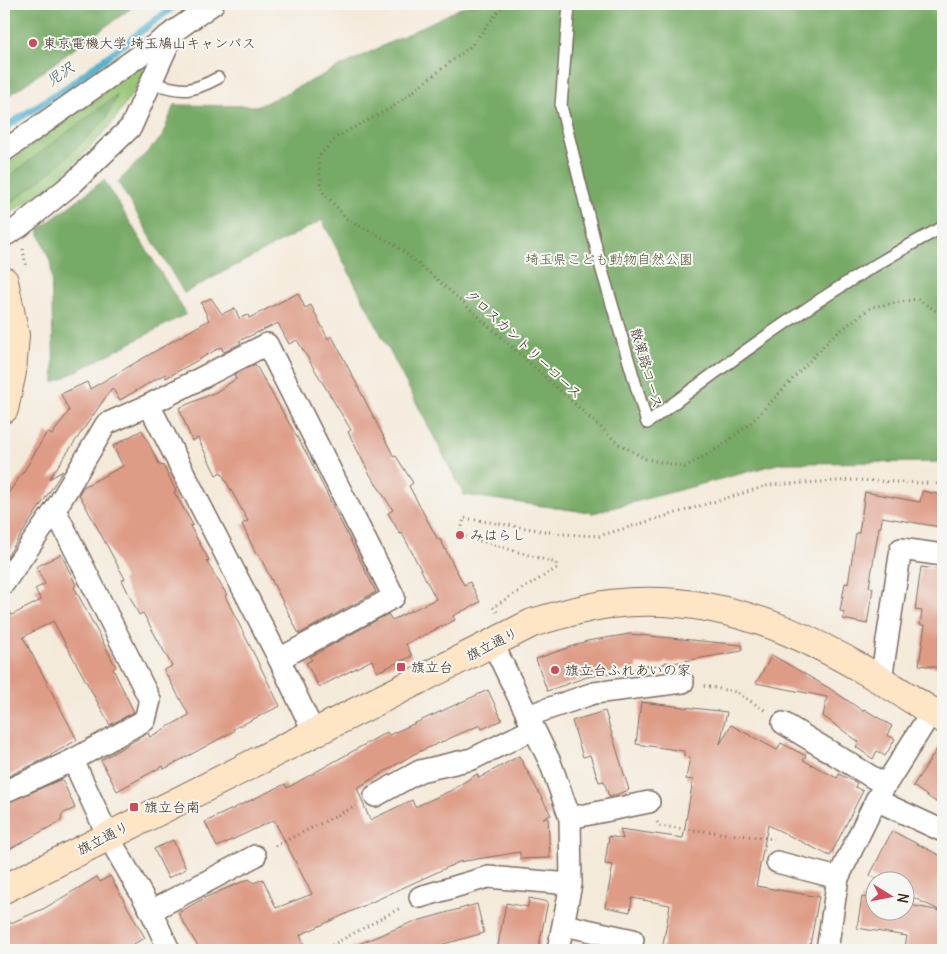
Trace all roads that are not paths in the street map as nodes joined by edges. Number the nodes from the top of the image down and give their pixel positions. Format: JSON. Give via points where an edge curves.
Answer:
{"nodes":[{"id":1,"x":213,"y":4,"type":"edge"},
{"id":2,"x":569,"y":4,"type":"edge"},
{"id":3,"x":174,"y":31,"type":"junction"},
{"id":4,"x":218,"y":78,"type":"dead end"},
{"id":5,"x":151,"y":83,"type":"junction"},
{"id":6,"x":4,"y":151,"type":"edge"},
{"id":7,"x":943,"y":227,"type":"edge"},
{"id":8,"x":11,"y":231,"type":"edge"},
{"id":9,"x":13,"y":285,"type":"edge"},
{"id":10,"x":148,"y":405,"type":"junction"},
{"id":11,"x":4,"y":409,"type":"edge"},
{"id":12,"x":55,"y":510,"type":"junction"},
{"id":13,"x":943,"y":555,"type":"edge"},
{"id":14,"x":4,"y":584,"type":"edge"},
{"id":15,"x":493,"y":644,"type":"junction"},
{"id":16,"x":279,"y":659,"type":"junction"},
{"id":17,"x":881,"y":680,"type":"junction"},
{"id":18,"x":682,"y":682,"type":"road end"},
{"id":19,"x":938,"y":715,"type":"edge"},
{"id":20,"x":530,"y":722,"type":"junction"},
{"id":21,"x":783,"y":723,"type":"road end"},
{"id":22,"x":314,"y":734,"type":"junction"},
{"id":23,"x":73,"y":760,"type":"junction"},
{"id":24,"x":4,"y":792,"type":"edge"},
{"id":25,"x":881,"y":793,"type":"junction"},
{"id":26,"x":375,"y":796,"type":"road end"},
{"id":27,"x":649,"y":802,"type":"road end"},
{"id":28,"x":570,"y":818,"type":"junction"},
{"id":29,"x":943,"y":831,"type":"edge"},
{"id":30,"x":108,"y":836,"type":"junction"},
{"id":31,"x":256,"y":856,"type":"road end"},
{"id":32,"x":776,"y":862,"type":"road end"},
{"id":33,"x":838,"y":878,"type":"junction"},
{"id":34,"x":571,"y":884,"type":"junction"},
{"id":35,"x":4,"y":889,"type":"edge"},
{"id":36,"x":420,"y":897,"type":"road end"},
{"id":37,"x":151,"y":911,"type":"junction"},
{"id":38,"x":564,"y":925,"type":"junction"},
{"id":39,"x":633,"y":940,"type":"dead end"},
{"id":40,"x":167,"y":950,"type":"edge"},
{"id":41,"x":558,"y":950,"type":"edge"},
{"id":42,"x":830,"y":950,"type":"edge"}],
"edges":[{"from":1,"to":3,"type":"street"},
{"from":2,"to":7,"type":"lane","name":"散策路コース","via":[[561,106],[602,268],[647,423],[750,346],[851,279]]},
{"from":3,"to":5,"type":"street"},
{"from":3,"to":6,"type":"street"},
{"from":4,"to":5,"type":"lane","via":[[199,88],[183,91]]},
{"from":5,"to":8,"type":"street","via":[[131,127],[73,183]]},
{"from":9,"to":11,"type":"street","via":[[12,372]]},
{"from":10,"to":12,"type":"street","via":[[106,424]]},
{"from":10,"to":16,"type":"street"},
{"from":10,"to":16,"type":"street","via":[[267,344],[394,598]]},
{"from":12,"to":14,"type":"street"},
{"from":12,"to":23,"type":"street","via":[[150,700],[145,720]]},
{"from":13,"to":17,"type":"street","via":[[901,549]]},
{"from":15,"to":17,"type":"street","name":"旗立通り","via":[[532,623],[574,611],[611,604],[664,603],[718,609],[776,625],[838,654]]},
{"from":15,"to":20,"type":"street"},
{"from":15,"to":22,"type":"street","name":"旗立通り"},
{"from":16,"to":22,"type":"street"},
{"from":17,"to":19,"type":"street","name":"旗立通り"},
{"from":18,"to":20,"type":"street","via":[[594,693]]},
{"from":19,"to":25,"type":"street"},
{"from":20,"to":26,"type":"street","via":[[472,759],[420,771]]},
{"from":20,"to":28,"type":"street","via":[[561,788]]},
{"from":21,"to":25,"type":"street"},
{"from":22,"to":30,"type":"street","name":"旗立通り"},
{"from":23,"to":24,"type":"street"},
{"from":23,"to":30,"type":"street"},
{"from":25,"to":29,"type":"street"},
{"from":25,"to":33,"type":"street"},
{"from":27,"to":28,"type":"street"},
{"from":28,"to":34,"type":"street"},
{"from":30,"to":35,"type":"street","name":"旗立通り"},
{"from":30,"to":37,"type":"street"},
{"from":31,"to":37,"type":"street"},
{"from":32,"to":33,"type":"street"},
{"from":33,"to":42,"type":"street"},
{"from":34,"to":36,"type":"street","via":[[488,877]]},
{"from":34,"to":38,"type":"street"},
{"from":37,"to":40,"type":"street"},
{"from":38,"to":39,"type":"street"},
{"from":38,"to":41,"type":"street"}]}
